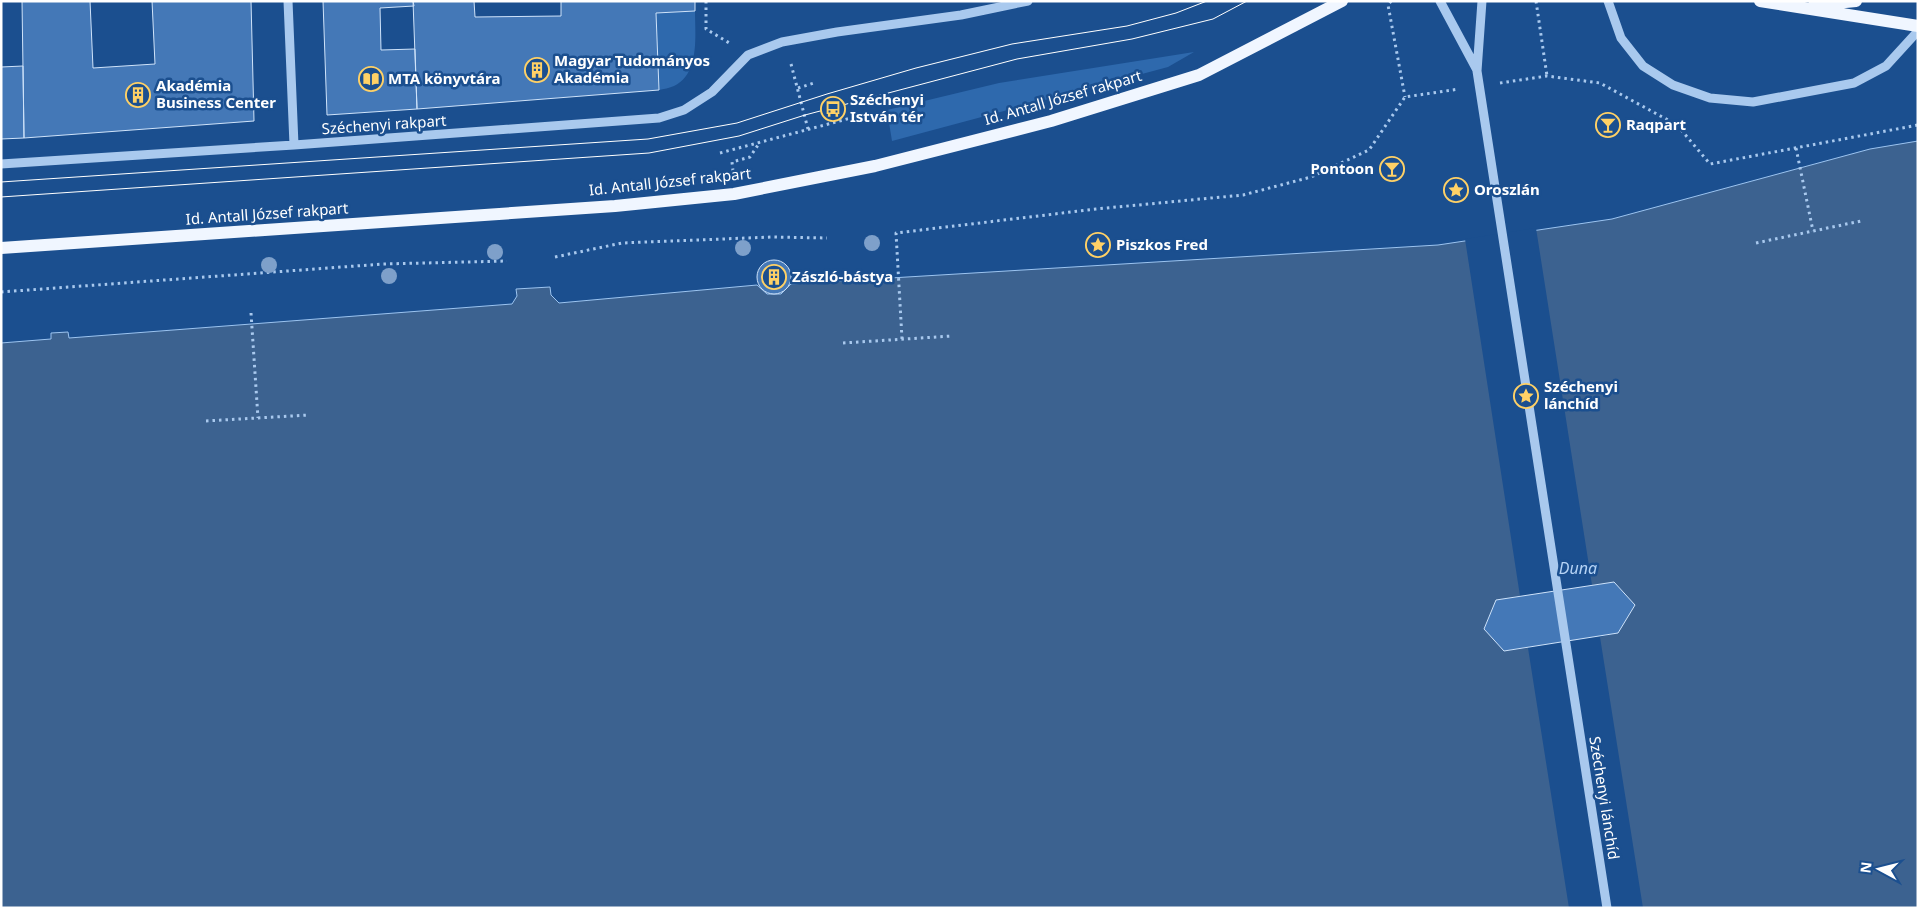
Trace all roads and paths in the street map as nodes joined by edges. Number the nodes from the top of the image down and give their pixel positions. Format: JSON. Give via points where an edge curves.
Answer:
{"nodes":[{"id":1,"x":288,"y":1,"type":"edge"},
{"id":2,"x":1028,"y":1,"type":"edge"},
{"id":3,"x":1342,"y":1,"type":"edge"},
{"id":4,"x":1391,"y":1,"type":"edge"},
{"id":5,"x":1440,"y":1,"type":"edge"},
{"id":6,"x":1482,"y":1,"type":"edge"},
{"id":7,"x":1536,"y":1,"type":"edge"},
{"id":8,"x":1608,"y":1,"type":"edge"},
{"id":9,"x":1760,"y":1,"type":"edge"},
{"id":10,"x":1856,"y":1,"type":"edge"},
{"id":11,"x":1794,"y":7,"type":"junction"},
{"id":12,"x":1918,"y":26,"type":"edge"},
{"id":13,"x":1918,"y":31,"type":"edge"},
{"id":14,"x":791,"y":64,"type":"dead end"},
{"id":15,"x":1477,"y":71,"type":"junction"},
{"id":16,"x":1547,"y":76,"type":"junction"},
{"id":17,"x":1517,"y":80,"type":"dead end"},
{"id":18,"x":814,"y":83,"type":"dead end"},
{"id":19,"x":798,"y":88,"type":"junction"},
{"id":20,"x":1440,"y":92,"type":"dead end"},
{"id":21,"x":1406,"y":98,"type":"junction"},
{"id":22,"x":862,"y":114,"type":"dead end"},
{"id":23,"x":1918,"y":125,"type":"edge"},
{"id":24,"x":808,"y":129,"type":"junction"},
{"id":25,"x":760,"y":142,"type":"junction"},
{"id":26,"x":294,"y":145,"type":"junction"},
{"id":27,"x":1796,"y":148,"type":"junction"},
{"id":28,"x":720,"y":153,"type":"dead end"},
{"id":29,"x":732,"y":162,"type":"dead end"},
{"id":30,"x":1,"y":164,"type":"edge"},
{"id":31,"x":1861,"y":222,"type":"dead end"},
{"id":32,"x":1813,"y":231,"type":"junction"},
{"id":33,"x":827,"y":238,"type":"dead end"},
{"id":34,"x":1756,"y":243,"type":"dead end"},
{"id":35,"x":1,"y":248,"type":"edge"},
{"id":36,"x":555,"y":257,"type":"dead end"},
{"id":37,"x":506,"y":260,"type":"dead end"},
{"id":38,"x":1,"y":292,"type":"edge"},
{"id":39,"x":251,"y":313,"type":"dead end"},
{"id":40,"x":952,"y":336,"type":"dead end"},
{"id":41,"x":902,"y":339,"type":"junction"},
{"id":42,"x":843,"y":343,"type":"dead end"},
{"id":43,"x":308,"y":414,"type":"dead end"},
{"id":44,"x":258,"y":418,"type":"junction"},
{"id":45,"x":206,"y":421,"type":"dead end"},
{"id":46,"x":1607,"y":908,"type":"edge"}],
"edges":[{"from":1,"to":26,"type":"street"},
{"from":2,"to":26,"type":"street","name":"Széchenyi rakpart","via":[[961,15],[782,42],[748,55],[712,92],[684,110],[659,118]]},
{"from":3,"to":35,"type":"main road","name":"Id. Antall József rakpart","via":[[1199,75],[1051,121],[875,166],[734,194]]},
{"from":4,"to":21,"type":"path","via":[[1388,5]]},
{"from":5,"to":15,"type":"street","name":"Széchenyi lánchíd"},
{"from":6,"to":15,"type":"street","name":"Széchenyi lánchíd"},
{"from":7,"to":16,"type":"path"},
{"from":8,"to":13,"type":"street","via":[[1621,38],[1643,66],[1674,85],[1710,98],[1753,102],[1854,83],[1886,66]]},
{"from":9,"to":11,"type":"main road"},
{"from":10,"to":11,"type":"main road"},
{"from":11,"to":12,"type":"main road"},
{"from":14,"to":19,"type":"path"},
{"from":15,"to":46,"type":"street","name":"Széchenyi lánchíd"},
{"from":16,"to":17,"type":"path"},
{"from":16,"to":27,"type":"path","via":[[1600,83],[1677,125],[1710,164]]},
{"from":18,"to":19,"type":"path"},
{"from":19,"to":24,"type":"path"},
{"from":20,"to":21,"type":"path"},
{"from":21,"to":41,"type":"path","via":[[1369,150],[1311,177],[1243,195],[896,233]]},
{"from":22,"to":24,"type":"path"},
{"from":23,"to":27,"type":"path"},
{"from":24,"to":25,"type":"path"},
{"from":25,"to":28,"type":"path"},
{"from":25,"to":29,"type":"path","via":[[750,158]]},
{"from":26,"to":30,"type":"street","name":"Széchenyi rakpart"},
{"from":27,"to":32,"type":"path"},
{"from":31,"to":32,"type":"path"},
{"from":32,"to":34,"type":"path"},
{"from":33,"to":36,"type":"path","via":[[622,243]]},
{"from":37,"to":38,"type":"path","via":[[383,264]]},
{"from":39,"to":44,"type":"path"},
{"from":40,"to":41,"type":"path"},
{"from":41,"to":42,"type":"path"},
{"from":43,"to":44,"type":"path"},
{"from":44,"to":45,"type":"path"}]}
